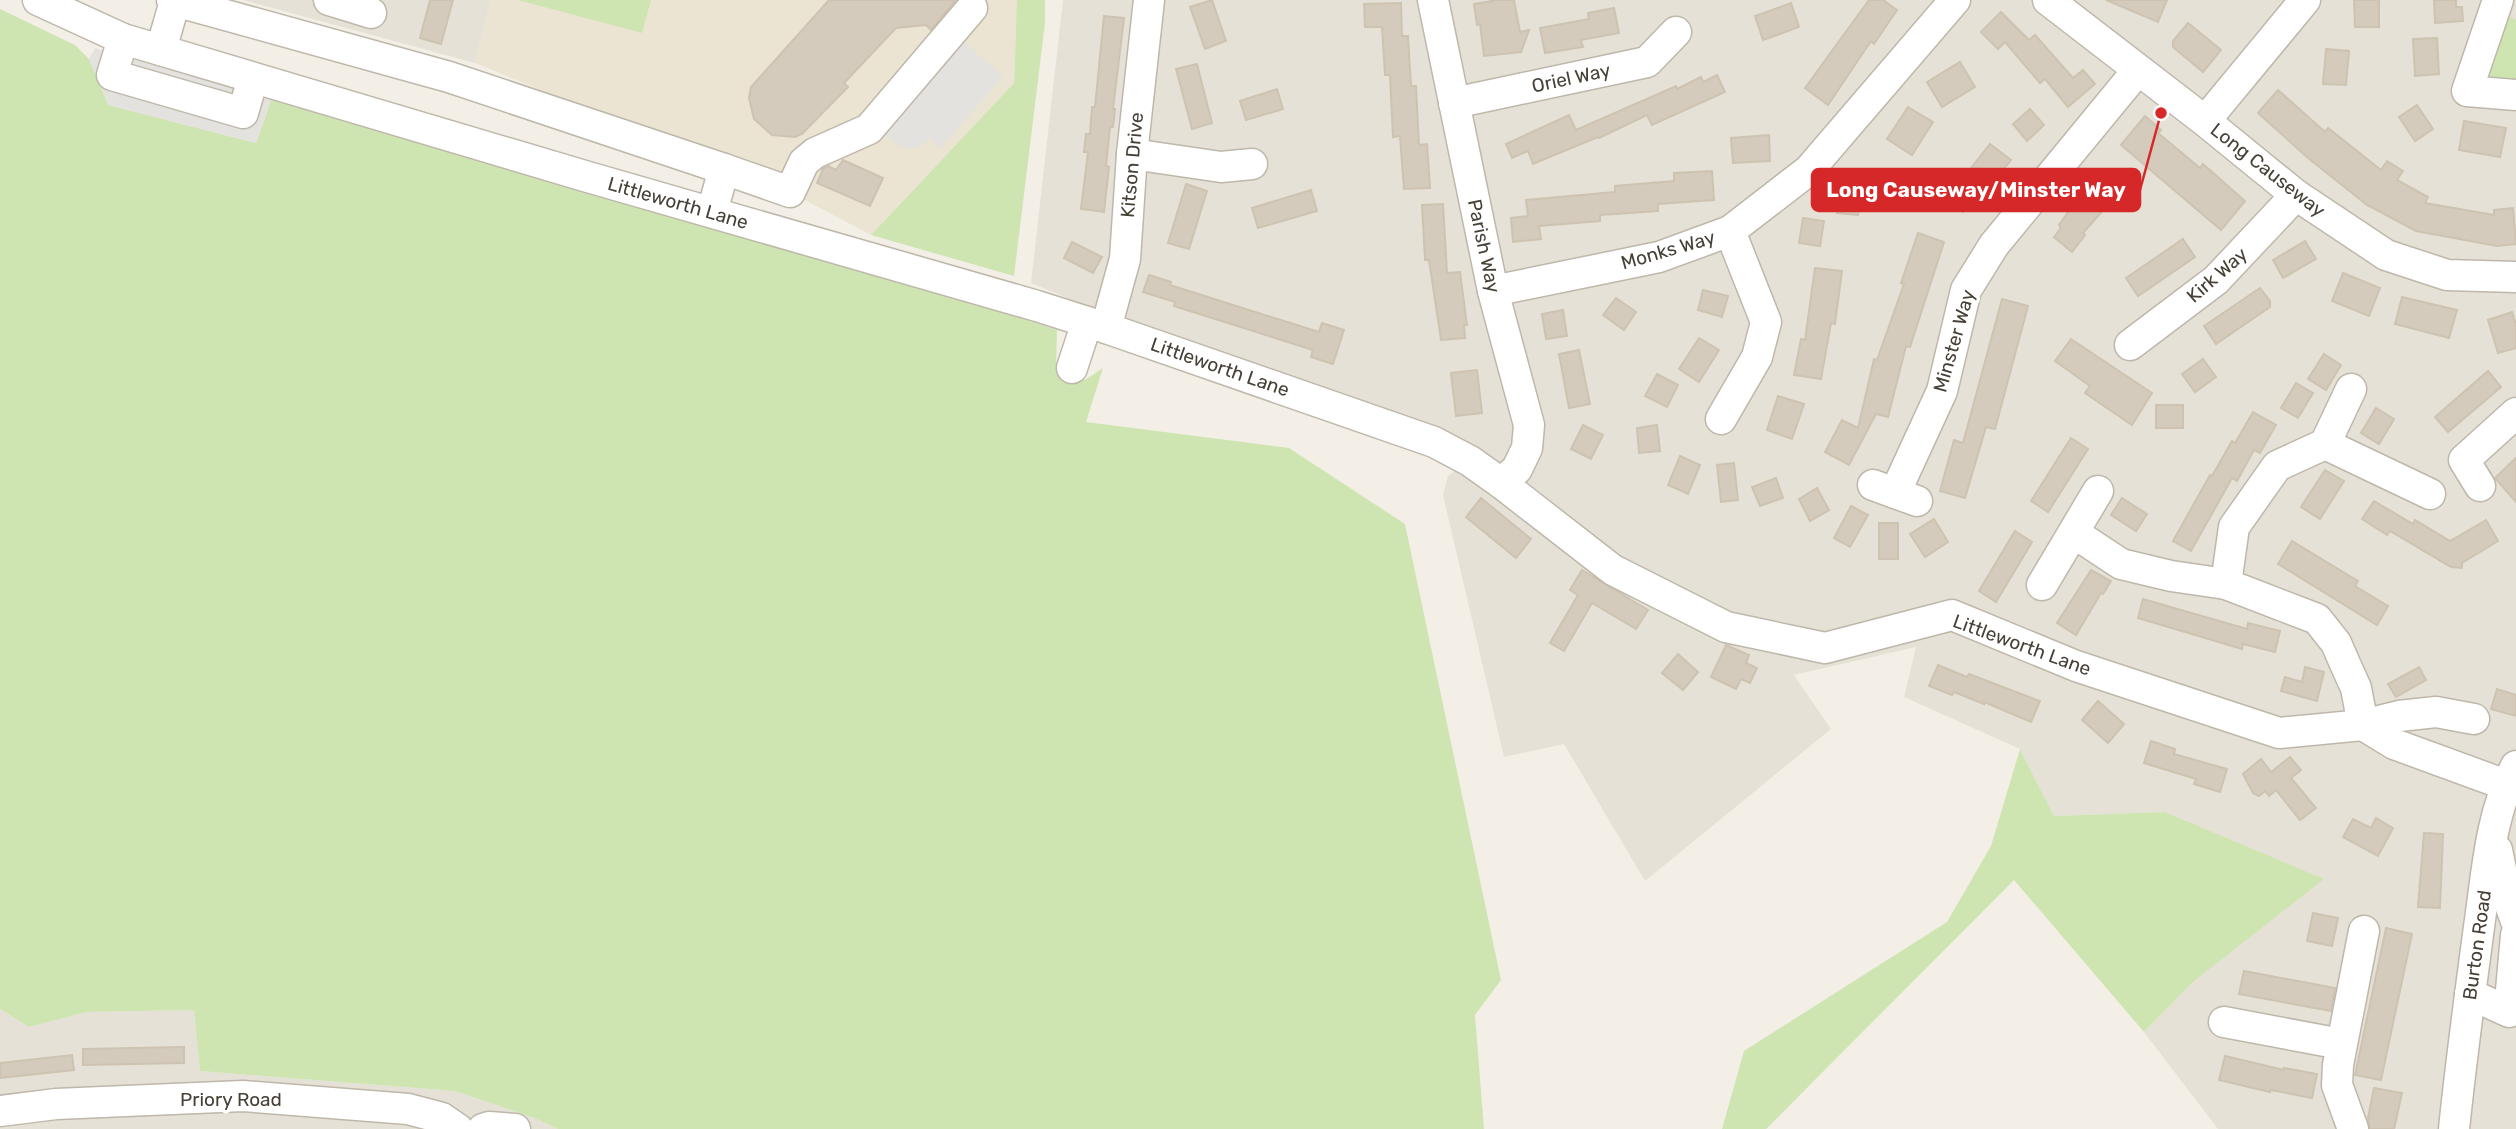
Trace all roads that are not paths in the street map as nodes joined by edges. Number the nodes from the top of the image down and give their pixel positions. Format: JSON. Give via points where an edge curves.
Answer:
{"nodes":[{"id":1,"x":38,"y":0,"type":"edge"},
{"id":2,"x":174,"y":0,"type":"edge"},
{"id":3,"x":329,"y":0,"type":"edge"},
{"id":4,"x":1149,"y":0,"type":"edge"},
{"id":5,"x":1433,"y":0,"type":"edge"},
{"id":6,"x":1955,"y":0,"type":"edge"},
{"id":7,"x":2048,"y":0,"type":"edge"},
{"id":8,"x":2305,"y":0,"type":"edge"},
{"id":9,"x":2498,"y":0,"type":"edge"},
{"id":10,"x":972,"y":8,"type":"dead end"},
{"id":11,"x":371,"y":13,"type":"dead end"},
{"id":12,"x":1676,"y":32,"type":"dead end"},
{"id":13,"x":123,"y":39,"type":"junction"},
{"id":14,"x":161,"y":50,"type":"junction"},
{"id":15,"x":2138,"y":70,"type":"junction"},
{"id":16,"x":253,"y":78,"type":"junction"},
{"id":17,"x":2516,"y":95,"type":"edge"},
{"id":18,"x":1454,"y":103,"type":"junction"},
{"id":19,"x":2205,"y":121,"type":"junction"},
{"id":20,"x":1132,"y":154,"type":"junction"},
{"id":21,"x":1252,"y":164,"type":"dead end"},
{"id":22,"x":724,"y":169,"type":"junction"},
{"id":23,"x":2296,"y":195,"type":"junction"},
{"id":24,"x":712,"y":212,"type":"junction"},
{"id":25,"x":1730,"y":232,"type":"junction"},
{"id":26,"x":2516,"y":277,"type":"edge"},
{"id":27,"x":1493,"y":291,"type":"junction"},
{"id":28,"x":1097,"y":325,"type":"junction"},
{"id":29,"x":2131,"y":345,"type":"dead end"},
{"id":30,"x":1072,"y":368,"type":"dead end"},
{"id":31,"x":2350,"y":389,"type":"dead end"},
{"id":32,"x":2516,"y":413,"type":"edge"},
{"id":33,"x":1721,"y":419,"type":"dead end"},
{"id":34,"x":2325,"y":444,"type":"junction"},
{"id":35,"x":1502,"y":483,"type":"junction"},
{"id":36,"x":2480,"y":486,"type":"dead end"},
{"id":37,"x":2098,"y":491,"type":"dead end"},
{"id":38,"x":1895,"y":493,"type":"dead end"},
{"id":39,"x":2430,"y":494,"type":"dead end"},
{"id":40,"x":2074,"y":533,"type":"junction"},
{"id":41,"x":2226,"y":584,"type":"junction"},
{"id":42,"x":2042,"y":585,"type":"dead end"},
{"id":43,"x":2474,"y":719,"type":"dead end"},
{"id":44,"x":2363,"y":724,"type":"junction"},
{"id":45,"x":2511,"y":776,"type":"edge"},
{"id":46,"x":2493,"y":833,"type":"junction"},
{"id":47,"x":2516,"y":921,"type":"edge"},
{"id":48,"x":2364,"y":931,"type":"dead end"},
{"id":49,"x":2516,"y":935,"type":"edge"},
{"id":50,"x":2470,"y":994,"type":"junction"},
{"id":51,"x":2224,"y":1023,"type":"dead end"},
{"id":52,"x":2341,"y":1044,"type":"junction"},
{"id":53,"x":0,"y":1111,"type":"edge"},
{"id":54,"x":458,"y":1129,"type":"edge"},
{"id":55,"x":483,"y":1129,"type":"edge"},
{"id":56,"x":515,"y":1129,"type":"edge"},
{"id":57,"x":2353,"y":1129,"type":"edge"},
{"id":58,"x":2454,"y":1129,"type":"edge"}],
"edges":[{"from":1,"to":13,"type":"street","name":"Littleworth Lane"},
{"from":2,"to":14,"type":"street"},
{"from":2,"to":22,"type":"street","via":[[449,77]]},
{"from":3,"to":11,"type":"street"},
{"from":4,"to":20,"type":"street","name":"Kitson Drive"},
{"from":5,"to":18,"type":"street","name":"Parish Way"},
{"from":6,"to":25,"type":"street","name":"Monks Way","via":[[1809,170]]},
{"from":7,"to":15,"type":"street","name":"Long Causeway"},
{"from":8,"to":19,"type":"street"},
{"from":9,"to":17,"type":"street","via":[[2467,91]]},
{"from":10,"to":22,"type":"street","via":[[869,130],[804,162],[790,192]]},
{"from":12,"to":18,"type":"street","name":"Oriel Way","via":[[1647,62]]},
{"from":13,"to":14,"type":"street","name":"Littleworth Lane"},
{"from":13,"to":16,"type":"street","via":[[112,75],[243,113]]},
{"from":14,"to":16,"type":"street","name":"Littleworth Lane"},
{"from":15,"to":19,"type":"street","name":"Long Causeway"},
{"from":15,"to":38,"type":"street","name":"Minster Way","via":[[1994,245],[1966,290],[1942,391]]},
{"from":16,"to":24,"type":"street","name":"Littleworth Lane"},
{"from":18,"to":27,"type":"street","name":"Parish Way"},
{"from":19,"to":23,"type":"street","name":"Long Causeway"},
{"from":20,"to":21,"type":"street","via":[[1221,167]]},
{"from":20,"to":28,"type":"street","name":"Kitson Drive","via":[[1125,259]]},
{"from":22,"to":24,"type":"street"},
{"from":23,"to":26,"type":"street","name":"Long Causeway","via":[[2385,255],[2447,275]]},
{"from":23,"to":29,"type":"street","name":"Kirk Way","via":[[2216,280]]},
{"from":24,"to":28,"type":"street","name":"Littleworth Lane"},
{"from":25,"to":27,"type":"street","name":"Monks Way","via":[[1659,257]]},
{"from":25,"to":33,"type":"street","via":[[1766,322],[1757,357]]},
{"from":27,"to":35,"type":"street","name":"Parish Way","via":[[1529,425],[1527,448]]},
{"from":28,"to":30,"type":"street","name":"Kitson Drive"},
{"from":28,"to":35,"type":"street","name":"Littleworth Lane","via":[[1434,442]]},
{"from":31,"to":34,"type":"street"},
{"from":32,"to":36,"type":"street","via":[[2464,460]]},
{"from":34,"to":39,"type":"street"},
{"from":34,"to":41,"type":"street","via":[[2277,466],[2234,527]]},
{"from":35,"to":44,"type":"street","name":"Littleworth Lane","via":[[1613,570],[1726,627],[1825,648],[1952,615],[2076,666],[2279,733]]},
{"from":37,"to":40,"type":"street"},
{"from":40,"to":41,"type":"street","via":[[2121,564]]},
{"from":40,"to":42,"type":"street"},
{"from":41,"to":44,"type":"street","via":[[2317,619],[2336,643],[2356,688]]},
{"from":43,"to":44,"type":"street","name":"Littleworth Lane","via":[[2436,712]]},
{"from":44,"to":45,"type":"street","via":[[2394,744]]},
{"from":45,"to":46,"type":"street","name":"Burton Road"},
{"from":46,"to":47,"type":"street"},
{"from":46,"to":50,"type":"street","name":"Burton Road"},
{"from":48,"to":52,"type":"street"},
{"from":49,"to":50,"type":"street","via":[[2509,1012]]},
{"from":50,"to":58,"type":"street","name":"Burton Road"},
{"from":51,"to":52,"type":"street"},
{"from":52,"to":57,"type":"street","via":[[2337,1085]]},
{"from":53,"to":54,"type":"street","name":"Priory Road","via":[[56,1104],[243,1096],[408,1109],[442,1118]]},
{"from":55,"to":56,"type":"street"}]}
